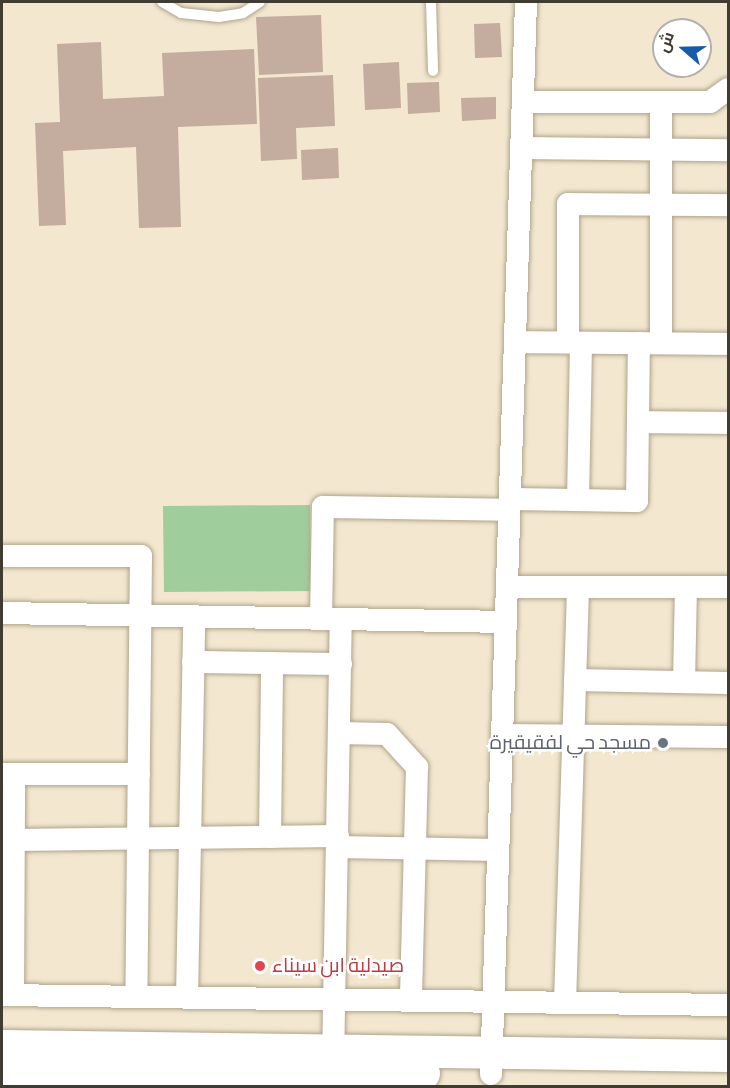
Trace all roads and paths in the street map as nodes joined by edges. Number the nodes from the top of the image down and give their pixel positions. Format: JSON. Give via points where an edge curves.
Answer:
{"nodes":[{"id":1,"x":162,"y":2,"type":"edge"},
{"id":2,"x":260,"y":2,"type":"edge"},
{"id":3,"x":431,"y":2,"type":"edge"},
{"id":4,"x":526,"y":2,"type":"edge"},
{"id":5,"x":433,"y":71,"type":"dead end"},
{"id":6,"x":729,"y":89,"type":"edge"},
{"id":7,"x":523,"y":102,"type":"junction"},
{"id":8,"x":661,"y":102,"type":"junction"},
{"id":9,"x":521,"y":148,"type":"junction"},
{"id":10,"x":660,"y":149,"type":"junction"},
{"id":11,"x":729,"y":150,"type":"edge"},
{"id":12,"x":661,"y":205,"type":"junction"},
{"id":13,"x":729,"y":205,"type":"edge"},
{"id":14,"x":515,"y":342,"type":"junction"},
{"id":15,"x":574,"y":343,"type":"junction"},
{"id":16,"x":650,"y":343,"type":"junction"},
{"id":17,"x":729,"y":344,"type":"edge"},
{"id":18,"x":638,"y":422,"type":"junction"},
{"id":19,"x":729,"y":423,"type":"edge"},
{"id":20,"x":578,"y":500,"type":"junction"},
{"id":21,"x":509,"y":504,"type":"junction"},
{"id":22,"x":2,"y":556,"type":"edge"},
{"id":23,"x":507,"y":587,"type":"junction"},
{"id":24,"x":578,"y":587,"type":"junction"},
{"id":25,"x":686,"y":587,"type":"junction"},
{"id":26,"x":729,"y":587,"type":"edge"},
{"id":27,"x":2,"y":613,"type":"edge"},
{"id":28,"x":141,"y":616,"type":"junction"},
{"id":29,"x":194,"y":617,"type":"junction"},
{"id":30,"x":331,"y":619,"type":"junction"},
{"id":31,"x":506,"y":622,"type":"junction"},
{"id":32,"x":193,"y":662,"type":"junction"},
{"id":33,"x":272,"y":663,"type":"junction"},
{"id":34,"x":341,"y":664,"type":"junction"},
{"id":35,"x":575,"y":680,"type":"junction"},
{"id":36,"x":684,"y":682,"type":"junction"},
{"id":37,"x":729,"y":683,"type":"edge"},
{"id":38,"x":339,"y":734,"type":"junction"},
{"id":39,"x":502,"y":735,"type":"junction"},
{"id":40,"x":573,"y":736,"type":"junction"},
{"id":41,"x":729,"y":737,"type":"edge"},
{"id":42,"x":8,"y":774,"type":"edge"},
{"id":43,"x":139,"y":774,"type":"junction"},
{"id":44,"x":270,"y":837,"type":"junction"},
{"id":45,"x":138,"y":838,"type":"junction"},
{"id":46,"x":190,"y":838,"type":"junction"},
{"id":47,"x":14,"y":840,"type":"junction"},
{"id":48,"x":337,"y":841,"type":"junction"},
{"id":49,"x":415,"y":848,"type":"junction"},
{"id":50,"x":498,"y":850,"type":"junction"},
{"id":51,"x":7,"y":995,"type":"edge"},
{"id":52,"x":136,"y":997,"type":"junction"},
{"id":53,"x":187,"y":998,"type":"junction"},
{"id":54,"x":334,"y":1000,"type":"junction"},
{"id":55,"x":411,"y":1000,"type":"junction"},
{"id":56,"x":493,"y":1002,"type":"junction"},
{"id":57,"x":565,"y":1003,"type":"junction"},
{"id":58,"x":729,"y":1005,"type":"edge"},
{"id":59,"x":2,"y":1046,"type":"edge"},
{"id":60,"x":729,"y":1056,"type":"edge"},
{"id":61,"x":333,"y":1062,"type":"junction"},
{"id":62,"x":491,"y":1064,"type":"junction"},
{"id":63,"x":42,"y":1068,"type":"edge"},
{"id":64,"x":74,"y":1068,"type":"edge"},
{"id":65,"x":2,"y":1070,"type":"edge"},
{"id":66,"x":729,"y":1076,"type":"edge"}],
"edges":[{"from":1,"to":2,"type":"lane","via":[[181,13],[219,17],[243,14]]},
{"from":3,"to":5,"type":"lane"},
{"from":4,"to":7,"type":"street"},
{"from":6,"to":8,"type":"street","via":[[710,102]]},
{"from":7,"to":8,"type":"street"},
{"from":7,"to":9,"type":"street"},
{"from":8,"to":10,"type":"street"},
{"from":9,"to":10,"type":"street"},
{"from":9,"to":14,"type":"street"},
{"from":10,"to":11,"type":"street"},
{"from":10,"to":12,"type":"street"},
{"from":12,"to":13,"type":"street"},
{"from":12,"to":15,"type":"street","via":[[568,204]]},
{"from":12,"to":16,"type":"street"},
{"from":14,"to":15,"type":"street"},
{"from":14,"to":21,"type":"street"},
{"from":15,"to":16,"type":"street"},
{"from":15,"to":20,"type":"street"},
{"from":16,"to":17,"type":"street"},
{"from":16,"to":18,"type":"street"},
{"from":18,"to":19,"type":"street"},
{"from":18,"to":20,"type":"street","via":[[637,501]]},
{"from":20,"to":21,"type":"street"},
{"from":21,"to":23,"type":"street"},
{"from":21,"to":30,"type":"street","via":[[323,507]]},
{"from":22,"to":28,"type":"street","via":[[141,556]]},
{"from":23,"to":24,"type":"street"},
{"from":23,"to":31,"type":"street"},
{"from":24,"to":25,"type":"street"},
{"from":24,"to":35,"type":"street"},
{"from":25,"to":26,"type":"street"},
{"from":25,"to":36,"type":"street"},
{"from":27,"to":28,"type":"street"},
{"from":28,"to":29,"type":"street"},
{"from":28,"to":43,"type":"street"},
{"from":29,"to":30,"type":"street"},
{"from":29,"to":32,"type":"street"},
{"from":30,"to":31,"type":"street"},
{"from":30,"to":34,"type":"street"},
{"from":31,"to":39,"type":"street"},
{"from":32,"to":33,"type":"street"},
{"from":32,"to":46,"type":"street"},
{"from":33,"to":34,"type":"street"},
{"from":33,"to":44,"type":"street"},
{"from":34,"to":38,"type":"street"},
{"from":35,"to":36,"type":"street"},
{"from":35,"to":40,"type":"street"},
{"from":36,"to":37,"type":"street"},
{"from":38,"to":48,"type":"street"},
{"from":38,"to":49,"type":"street","via":[[387,734],[417,767]]},
{"from":39,"to":40,"type":"street"},
{"from":39,"to":50,"type":"street"},
{"from":40,"to":41,"type":"street"},
{"from":40,"to":57,"type":"street"},
{"from":42,"to":43,"type":"street"},
{"from":42,"to":47,"type":"street"},
{"from":43,"to":45,"type":"street"},
{"from":44,"to":46,"type":"street"},
{"from":44,"to":48,"type":"street"},
{"from":45,"to":46,"type":"street"},
{"from":45,"to":47,"type":"street"},
{"from":45,"to":52,"type":"street"},
{"from":46,"to":53,"type":"street"},
{"from":47,"to":51,"type":"street"},
{"from":48,"to":49,"type":"street"},
{"from":48,"to":54,"type":"street"},
{"from":49,"to":50,"type":"street"},
{"from":49,"to":55,"type":"street"},
{"from":50,"to":56,"type":"street"},
{"from":51,"to":52,"type":"street"},
{"from":52,"to":53,"type":"street"},
{"from":53,"to":54,"type":"street"},
{"from":54,"to":55,"type":"street"},
{"from":54,"to":61,"type":"street"},
{"from":55,"to":56,"type":"street"},
{"from":56,"to":57,"type":"street"},
{"from":56,"to":62,"type":"street"},
{"from":57,"to":58,"type":"street"},
{"from":59,"to":63,"type":"main road"},
{"from":60,"to":62,"type":"main road"},
{"from":61,"to":62,"type":"main road"},
{"from":61,"to":64,"type":"main road"},
{"from":62,"to":66,"type":"main road"},
{"from":63,"to":64,"type":"main road"},
{"from":63,"to":65,"type":"main road"}]}
